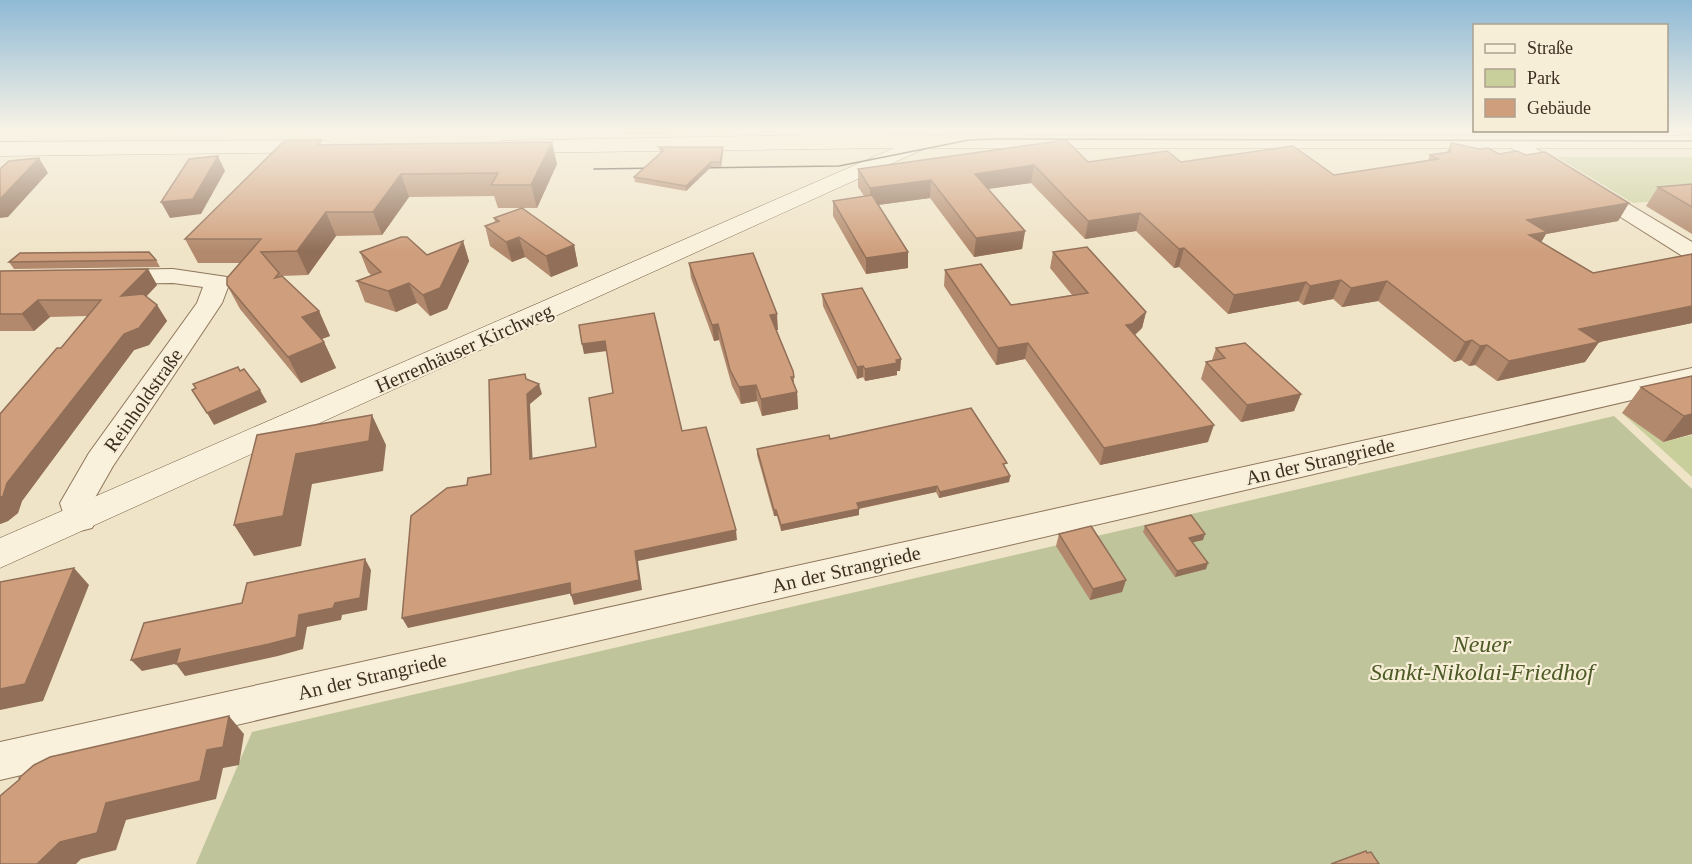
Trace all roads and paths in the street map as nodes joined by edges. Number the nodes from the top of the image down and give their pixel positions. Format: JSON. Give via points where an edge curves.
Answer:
{"nodes":[{"id":1,"x":855,"y":170,"type":"edge"},
{"id":2,"x":1561,"y":170,"type":"edge"},
{"id":3,"x":1692,"y":252,"type":"edge"},
{"id":4,"x":93,"y":277,"type":"edge"},
{"id":5,"x":1692,"y":377,"type":"edge"},
{"id":6,"x":80,"y":519,"type":"junction"},
{"id":7,"x":0,"y":554,"type":"edge"},
{"id":8,"x":0,"y":761,"type":"edge"}],
"edges":[{"from":1,"to":6,"type":"street","name":"Herrenhäuser Kirchweg"},
{"from":2,"to":3,"type":"street"},
{"from":4,"to":6,"type":"street","name":"Reinholdstraße","via":[[173,276],[218,282],[209,303],[75,503]]},
{"from":5,"to":8,"type":"street","name":"An der Strangriede"},
{"from":6,"to":7,"type":"street","name":"Herrenhäuser Kirchweg"}]}
